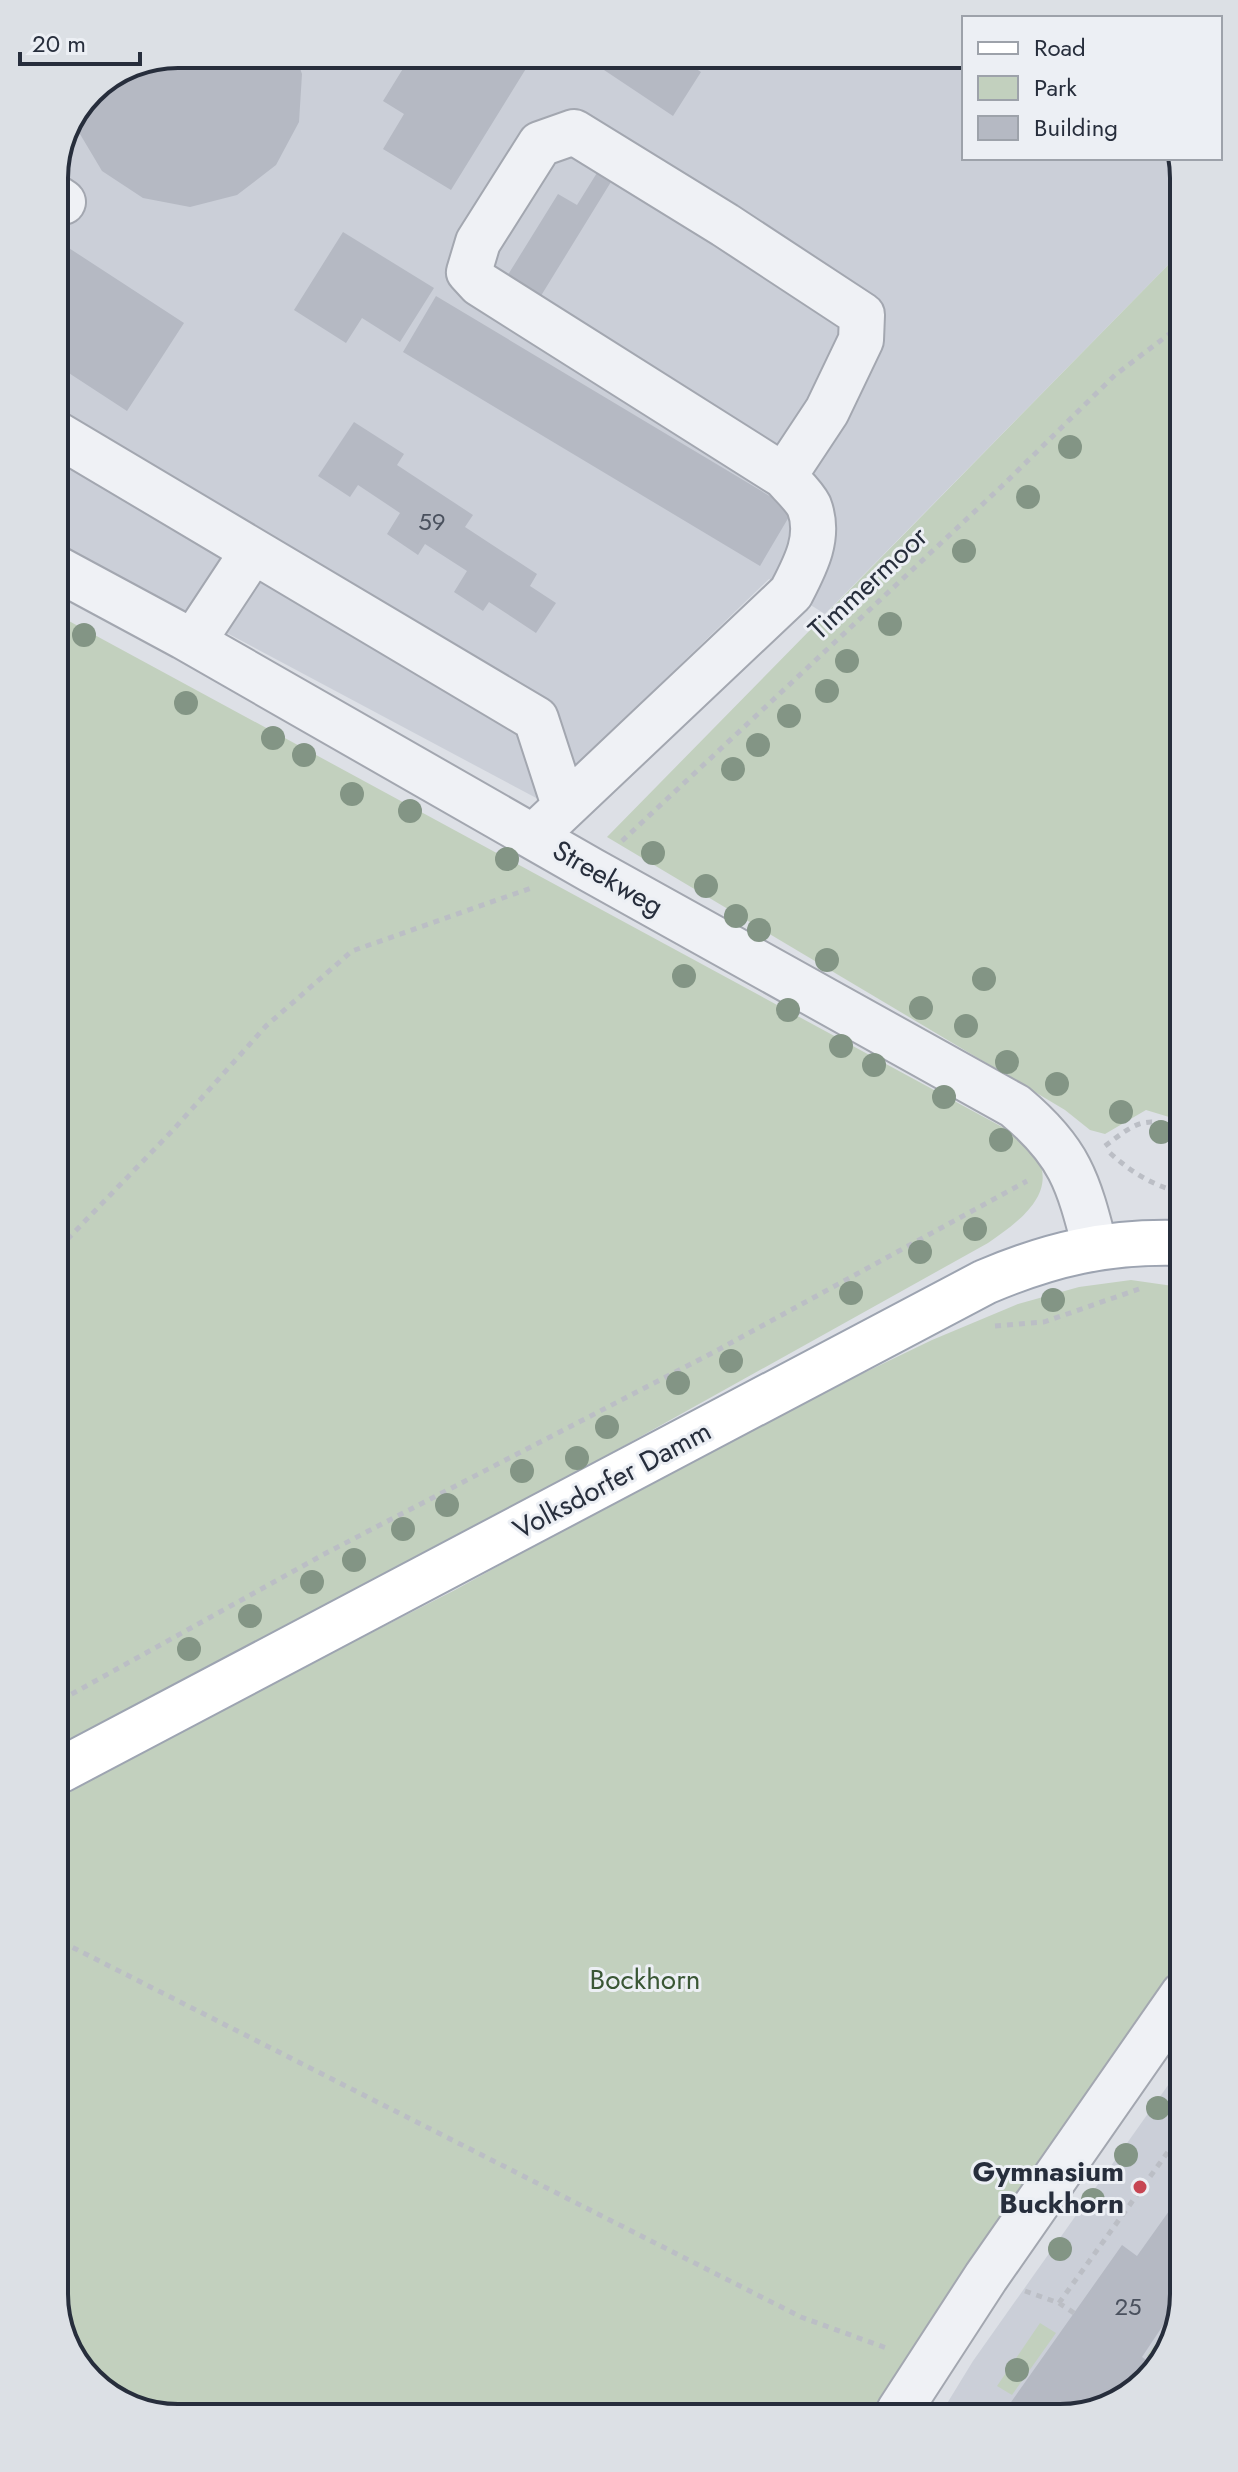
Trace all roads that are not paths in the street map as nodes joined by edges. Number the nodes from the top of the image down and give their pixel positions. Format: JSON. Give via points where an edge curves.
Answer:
{"nodes":[{"id":1,"x":68,"y":441,"type":"edge"},
{"id":2,"x":784,"y":476,"type":"junction"},
{"id":3,"x":253,"y":551,"type":"junction"},
{"id":4,"x":68,"y":574,"type":"edge"},
{"id":5,"x":193,"y":642,"type":"junction"},
{"id":6,"x":549,"y":820,"type":"junction"},
{"id":7,"x":1170,"y":1243,"type":"edge"},
{"id":8,"x":1095,"y":1247,"type":"junction"},
{"id":9,"x":68,"y":1766,"type":"edge"},
{"id":10,"x":1170,"y":2013,"type":"edge"},
{"id":11,"x":903,"y":2404,"type":"edge"}],
"edges":[{"from":1,"to":3,"type":"street"},
{"from":2,"to":2,"type":"street","via":[[517,309],[469,272],[478,242],[540,144],[574,132],[862,315],[861,340],[827,411]]},
{"from":2,"to":6,"type":"street","via":[[808,505],[814,534],[791,593]]},
{"from":3,"to":5,"type":"street"},
{"from":3,"to":6,"type":"street","via":[[536,719]]},
{"from":4,"to":5,"type":"street","name":"Streekweg"},
{"from":5,"to":6,"type":"street","name":"Streekweg"},
{"from":6,"to":8,"type":"street","name":"Streekweg","via":[[591,870],[1015,1106],[1040,1127],[1077,1181]]},
{"from":7,"to":8,"type":"main road","name":"Volksdorfer Damm"},
{"from":8,"to":9,"type":"main road","name":"Volksdorfer Damm","via":[[1044,1259],[949,1299]]},
{"from":10,"to":11,"type":"street"}]}
